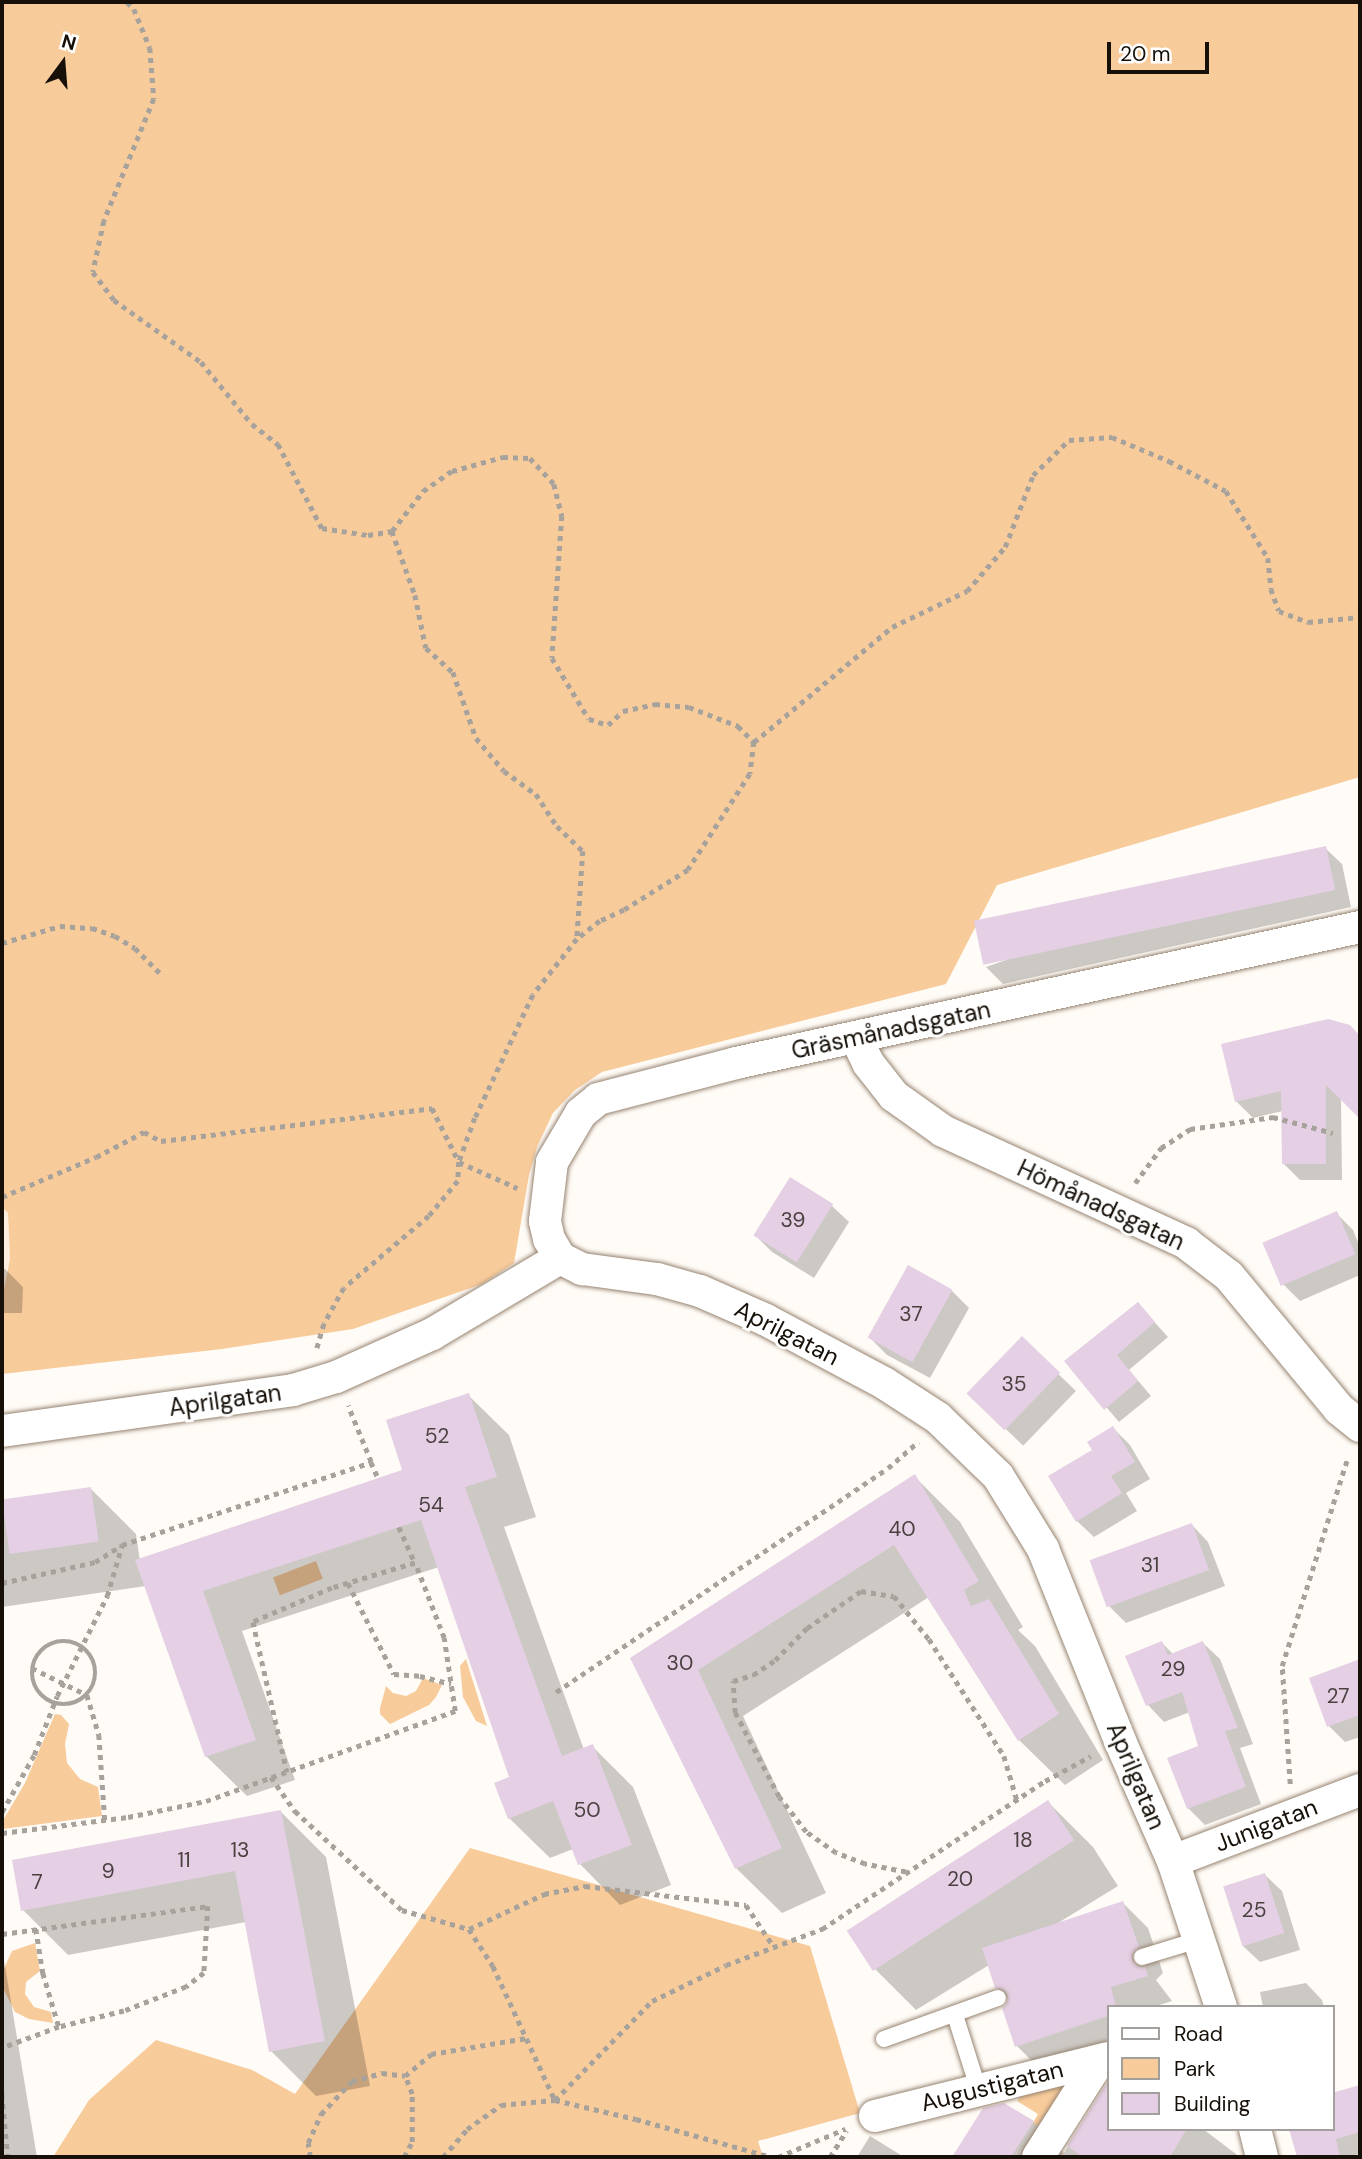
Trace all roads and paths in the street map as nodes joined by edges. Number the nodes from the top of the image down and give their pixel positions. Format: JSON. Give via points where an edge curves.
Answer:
{"nodes":[{"id":1,"x":127,"y":2,"type":"edge"},
{"id":2,"x":136,"y":2,"type":"edge"},
{"id":3,"x":134,"y":9,"type":"junction"},
{"id":4,"x":392,"y":531,"type":"junction"},
{"id":5,"x":1360,"y":617,"type":"edge"},
{"id":6,"x":754,"y":742,"type":"junction"},
{"id":7,"x":1360,"y":927,"type":"edge"},
{"id":8,"x":577,"y":939,"type":"junction"},
{"id":9,"x":2,"y":943,"type":"edge"},
{"id":10,"x":160,"y":973,"type":"dead end"},
{"id":11,"x":856,"y":1038,"type":"junction"},
{"id":12,"x":1333,"y":1133,"type":"dead end"},
{"id":13,"x":459,"y":1162,"type":"junction"},
{"id":14,"x":2,"y":1198,"type":"edge"},
{"id":15,"x":546,"y":1201,"type":"junction"},
{"id":16,"x":1122,"y":1213,"type":"junction"},
{"id":17,"x":560,"y":1258,"type":"junction"},
{"id":18,"x":326,"y":1380,"type":"junction"},
{"id":19,"x":942,"y":1421,"type":"junction"},
{"id":20,"x":1360,"y":1426,"type":"edge"},
{"id":21,"x":2,"y":1431,"type":"edge"},
{"id":22,"x":371,"y":1462,"type":"junction"},
{"id":23,"x":379,"y":1478,"type":"dead end"},
{"id":24,"x":399,"y":1527,"type":"dead end"},
{"id":25,"x":122,"y":1545,"type":"junction"},
{"id":26,"x":415,"y":1563,"type":"junction"},
{"id":27,"x":2,"y":1583,"type":"edge"},
{"id":28,"x":348,"y":1583,"type":"junction"},
{"id":29,"x":82,"y":1646,"type":"junction"},
{"id":30,"x":32,"y":1668,"type":"junction"},
{"id":31,"x":63,"y":1683,"type":"junction"},
{"id":32,"x":451,"y":1684,"type":"junction"},
{"id":33,"x":556,"y":1692,"type":"dead end"},
{"id":34,"x":87,"y":1695,"type":"junction"},
{"id":35,"x":54,"y":1704,"type":"junction"},
{"id":36,"x":1120,"y":1741,"type":"junction"},
{"id":37,"x":287,"y":1772,"type":"junction"},
{"id":38,"x":271,"y":1777,"type":"junction"},
{"id":39,"x":1360,"y":1790,"type":"edge"},
{"id":40,"x":1017,"y":1800,"type":"junction"},
{"id":41,"x":2,"y":1812,"type":"edge"},
{"id":42,"x":1301,"y":1812,"type":"junction"},
{"id":43,"x":105,"y":1821,"type":"junction"},
{"id":44,"x":2,"y":1833,"type":"edge"},
{"id":45,"x":1173,"y":1861,"type":"junction"},
{"id":46,"x":908,"y":1873,"type":"junction"},
{"id":47,"x":36,"y":1929,"type":"junction"},
{"id":48,"x":469,"y":1929,"type":"junction"},
{"id":49,"x":2,"y":1934,"type":"edge"},
{"id":50,"x":1198,"y":1940,"type":"junction"},
{"id":51,"x":774,"y":1947,"type":"junction"},
{"id":52,"x":1142,"y":1957,"type":"dead end"},
{"id":53,"x":998,"y":1998,"type":"dead end"},
{"id":54,"x":1219,"y":2005,"type":"edge"},
{"id":55,"x":955,"y":2015,"type":"junction"},
{"id":56,"x":58,"y":2026,"type":"junction"},
{"id":57,"x":527,"y":2038,"type":"junction"},
{"id":58,"x":884,"y":2039,"type":"dead end"},
{"id":59,"x":2,"y":2048,"type":"edge"},
{"id":60,"x":1099,"y":2060,"type":"edge"},
{"id":61,"x":405,"y":2076,"type":"junction"},
{"id":62,"x":978,"y":2088,"type":"junction"},
{"id":63,"x":2,"y":2094,"type":"edge"},
{"id":64,"x":555,"y":2099,"type":"junction"},
{"id":65,"x":875,"y":2116,"type":"dead end"},
{"id":66,"x":1256,"y":2131,"type":"edge"},
{"id":67,"x":8,"y":2157,"type":"edge"},
{"id":68,"x":310,"y":2157,"type":"edge"},
{"id":69,"x":404,"y":2157,"type":"edge"},
{"id":70,"x":443,"y":2157,"type":"edge"},
{"id":71,"x":771,"y":2157,"type":"edge"},
{"id":72,"x":778,"y":2157,"type":"edge"},
{"id":73,"x":830,"y":2157,"type":"edge"},
{"id":74,"x":1038,"y":2157,"type":"edge"},
{"id":75,"x":1262,"y":2157,"type":"edge"}],
"edges":[{"from":1,"to":3,"type":"path"},
{"from":2,"to":3,"type":"path"},
{"from":3,"to":4,"type":"path","via":[[150,48],[153,99],[104,220],[93,272],[114,300],[201,362],[253,424],[278,444],[321,528],[368,535]]},
{"from":4,"to":6,"type":"path","via":[[423,491],[452,471],[502,457],[530,458],[554,484],[562,516],[552,658],[589,719],[608,725],[623,710],[655,704],[689,707],[738,726]]},
{"from":4,"to":8,"type":"path","via":[[415,595],[426,648],[453,672],[476,738],[504,771],[536,794],[557,826],[583,851]]},
{"from":5,"to":6,"type":"path","via":[[1308,622],[1279,611],[1268,558],[1227,491],[1112,437],[1069,440],[1033,475],[1005,547],[967,591],[892,627]]},
{"from":6,"to":8,"type":"path","via":[[750,774],[688,870]]},
{"from":7,"to":11,"type":"street","name":"Gräsmånadsgatan"},
{"from":8,"to":13,"type":"path","via":[[533,995]]},
{"from":9,"to":10,"type":"path","via":[[60,926],[92,928],[135,948]]},
{"from":11,"to":15,"type":"street","name":"Gräsmånadsgatan","via":[[736,1063],[598,1100],[581,1113],[563,1139],[552,1162]]},
{"from":11,"to":16,"type":"street","name":"Hömånadsgatan","via":[[868,1063],[894,1096],[943,1131]]},
{"from":12,"to":16,"type":"path","via":[[1273,1117],[1190,1129],[1161,1148],[1135,1183]]},
{"from":13,"to":14,"type":"path","via":[[432,1108],[161,1141],[144,1132]]},
{"from":13,"to":15,"type":"path"},
{"from":13,"to":18,"type":"path","via":[[458,1181],[429,1216],[344,1288],[324,1324],[314,1357]]},
{"from":15,"to":17,"type":"street","name":"Gräsmånadsgatan","via":[[549,1239]]},
{"from":16,"to":20,"type":"street","name":"Hömånadsgatan","via":[[1186,1243],[1229,1276],[1339,1409]]},
{"from":17,"to":18,"type":"street","name":"Aprilgatan","via":[[432,1334]]},
{"from":17,"to":19,"type":"street","name":"Aprilgatan","via":[[582,1269],[657,1279],[711,1296],[884,1383]]},
{"from":18,"to":21,"type":"street","name":"Aprilgatan","via":[[293,1390]]},
{"from":18,"to":22,"type":"path"},
{"from":19,"to":33,"type":"path","via":[[888,1468]]},
{"from":19,"to":36,"type":"street","name":"Aprilgatan","via":[[998,1476],[1043,1549]]},
{"from":20,"to":42,"type":"path","via":[[1282,1666],[1287,1777]]},
{"from":22,"to":23,"type":"path"},
{"from":22,"to":25,"type":"path"},
{"from":24,"to":26,"type":"path"},
{"from":25,"to":27,"type":"path","via":[[95,1562]]},
{"from":25,"to":29,"type":"path","via":[[107,1596]]},
{"from":26,"to":28,"type":"path"},
{"from":26,"to":32,"type":"path","via":[[444,1638]]},
{"from":28,"to":32,"type":"path","via":[[394,1674]]},
{"from":28,"to":37,"type":"path","via":[[253,1622]]},
{"from":29,"to":30,"type":"path","via":[[55,1642],[40,1651]]},
{"from":29,"to":31,"type":"path"},
{"from":29,"to":34,"type":"path","via":[[96,1672]]},
{"from":30,"to":31,"type":"path"},
{"from":30,"to":35,"type":"path","via":[[39,1694]]},
{"from":31,"to":34,"type":"path"},
{"from":31,"to":35,"type":"path"},
{"from":32,"to":37,"type":"path","via":[[455,1712]]},
{"from":34,"to":35,"type":"path","via":[[75,1703]]},
{"from":34,"to":43,"type":"path","via":[[99,1735]]},
{"from":35,"to":41,"type":"path","via":[[34,1755]]},
{"from":36,"to":40,"type":"path"},
{"from":36,"to":45,"type":"street","name":"Aprilgatan"},
{"from":37,"to":38,"type":"path"},
{"from":38,"to":43,"type":"path","via":[[206,1801]]},
{"from":38,"to":48,"type":"path","via":[[295,1811],[401,1910]]},
{"from":39,"to":42,"type":"street","name":"Junigatan"},
{"from":40,"to":46,"type":"path"},
{"from":40,"to":46,"type":"path","via":[[1003,1756],[929,1639],[894,1596],[861,1591],[807,1629],[775,1660],[753,1675],[733,1681],[735,1713],[779,1797],[806,1832],[836,1853]]},
{"from":42,"to":45,"type":"street","name":"Junigatan"},
{"from":43,"to":44,"type":"path"},
{"from":45,"to":50,"type":"street","name":"Aprilgatan"},
{"from":46,"to":51,"type":"path","via":[[822,1929]]},
{"from":47,"to":49,"type":"path"},
{"from":47,"to":56,"type":"path"},
{"from":47,"to":56,"type":"path","via":[[208,1906],[204,1973],[186,1987],[124,2011]]},
{"from":48,"to":51,"type":"path","via":[[544,1894],[585,1886],[746,1905]]},
{"from":48,"to":57,"type":"path","via":[[493,1966]]},
{"from":50,"to":52,"type":"lane"},
{"from":50,"to":54,"type":"street","name":"Aprilgatan"},
{"from":51,"to":64,"type":"path","via":[[652,2001]]},
{"from":53,"to":55,"type":"lane"},
{"from":55,"to":58,"type":"lane"},
{"from":55,"to":62,"type":"lane"},
{"from":56,"to":59,"type":"path"},
{"from":57,"to":61,"type":"path","via":[[431,2054]]},
{"from":57,"to":64,"type":"path"},
{"from":60,"to":62,"type":"street","name":"Augustigatan"},
{"from":60,"to":74,"type":"street"},
{"from":61,"to":68,"type":"path","via":[[382,2073],[352,2081],[321,2114],[308,2143]]},
{"from":61,"to":69,"type":"path","via":[[412,2094],[412,2142]]},
{"from":62,"to":65,"type":"street","name":"Augustigatan"},
{"from":63,"to":67,"type":"path"},
{"from":64,"to":70,"type":"path","via":[[501,2105],[467,2129]]},
{"from":64,"to":71,"type":"path"},
{"from":66,"to":75,"type":"street"},
{"from":72,"to":73,"type":"path","via":[[849,2127]]}]}
